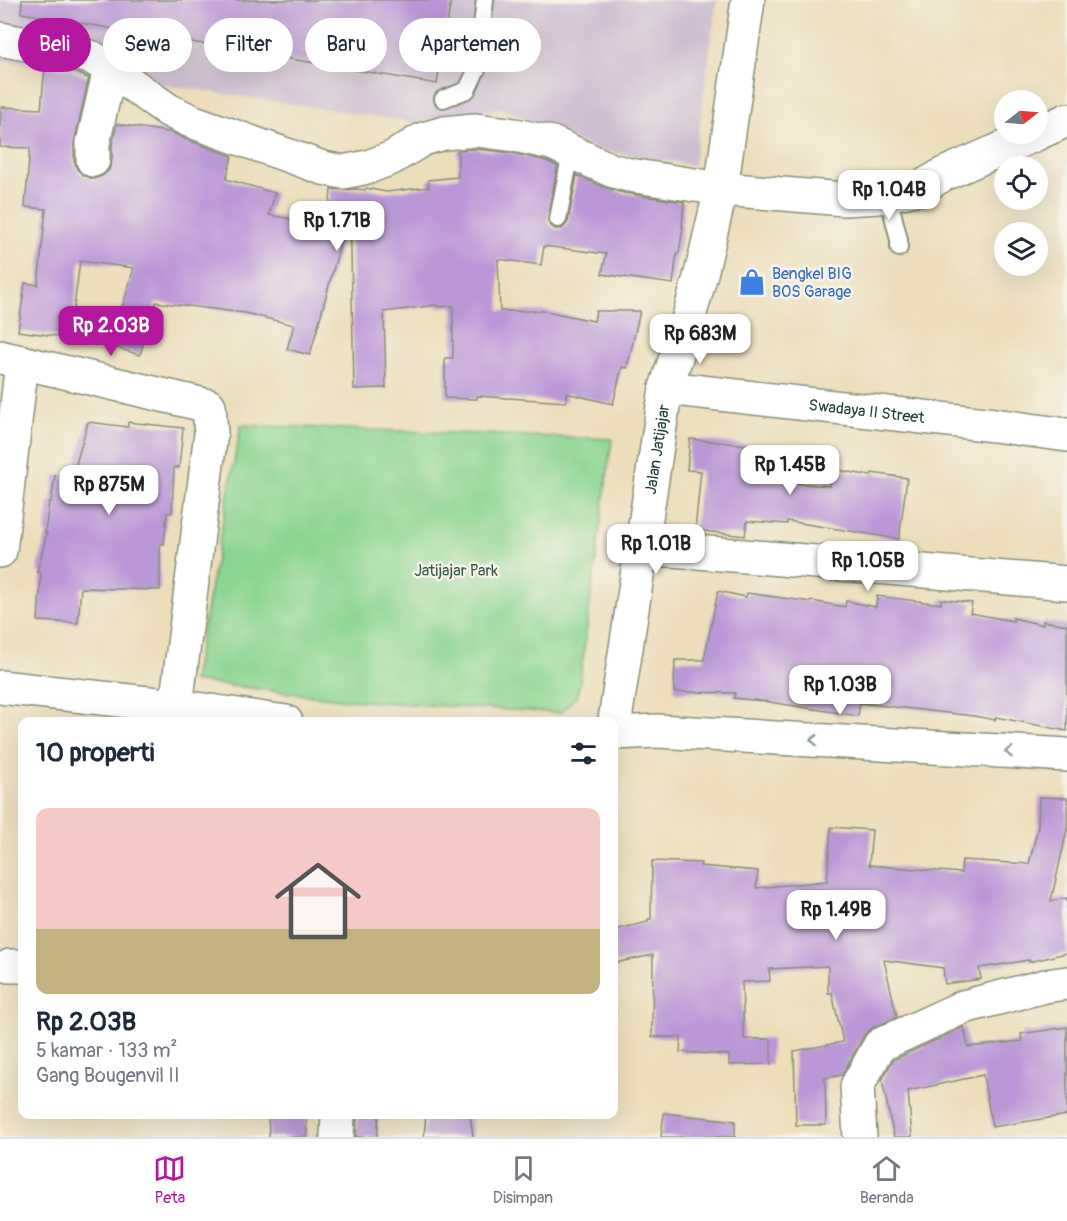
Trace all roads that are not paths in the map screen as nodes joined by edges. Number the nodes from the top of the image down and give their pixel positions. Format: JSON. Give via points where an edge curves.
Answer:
{"nodes":[{"id":1,"x":485,"y":0,"type":"edge"},
{"id":2,"x":748,"y":0,"type":"edge"},
{"id":3,"x":0,"y":39,"type":"edge"},
{"id":4,"x":103,"y":64,"type":"edge"},
{"id":5,"x":109,"y":72,"type":"edge"},
{"id":6,"x":114,"y":72,"type":"edge"},
{"id":7,"x":443,"y":99,"type":"dead end"},
{"id":8,"x":1067,"y":120,"type":"edge"},
{"id":9,"x":1048,"y":128,"type":"edge"},
{"id":10,"x":1012,"y":144,"type":"edge"},
{"id":11,"x":571,"y":152,"type":"junction"},
{"id":12,"x":93,"y":160,"type":"dead end"},
{"id":13,"x":721,"y":189,"type":"junction"},
{"id":14,"x":888,"y":195,"type":"junction"},
{"id":15,"x":558,"y":219,"type":"dead end"},
{"id":16,"x":899,"y":248,"type":"dead end"},
{"id":17,"x":11,"y":359,"type":"edge"},
{"id":18,"x":666,"y":388,"type":"junction"},
{"id":19,"x":1067,"y":435,"type":"edge"},
{"id":20,"x":640,"y":549,"type":"junction"},
{"id":21,"x":0,"y":551,"type":"edge"},
{"id":22,"x":1067,"y":583,"type":"edge"},
{"id":23,"x":0,"y":687,"type":"edge"},
{"id":24,"x":176,"y":706,"type":"junction"},
{"id":25,"x":252,"y":717,"type":"edge"},
{"id":26,"x":615,"y":717,"type":"edge"},
{"id":27,"x":618,"y":733,"type":"edge"},
{"id":28,"x":1067,"y":755,"type":"edge"},
{"id":29,"x":1067,"y":983,"type":"edge"},
{"id":30,"x":338,"y":1119,"type":"edge"},
{"id":31,"x":337,"y":1137,"type":"edge"},
{"id":32,"x":860,"y":1137,"type":"edge"}],
"edges":[{"from":1,"to":7,"type":"lane","via":[[477,69],[467,90]]},
{"from":2,"to":13,"type":"street","name":"Jalan Jatijajar"},
{"from":3,"to":4,"type":"street","via":[[75,53]]},
{"from":5,"to":12,"type":"street"},
{"from":6,"to":11,"type":"street","via":[[168,110],[191,121],[334,172],[368,167],[423,139],[476,130],[552,143]]},
{"from":8,"to":9,"type":"street"},
{"from":10,"to":14,"type":"street","via":[[920,188]]},
{"from":11,"to":13,"type":"street","via":[[629,175]]},
{"from":11,"to":15,"type":"lane"},
{"from":13,"to":14,"type":"street","via":[[844,199]]},
{"from":13,"to":18,"type":"street","name":"Jalan Jatijajar","via":[[700,279]]},
{"from":14,"to":16,"type":"lane"},
{"from":17,"to":21,"type":"street"},
{"from":17,"to":24,"type":"street","via":[[209,406],[210,433]]},
{"from":18,"to":19,"type":"street","name":"Swadaya II Street"},
{"from":18,"to":20,"type":"street","name":"Jalan Jatijajar"},
{"from":20,"to":22,"type":"street"},
{"from":20,"to":26,"type":"street","name":"Jalan Jatijajar"},
{"from":23,"to":24,"type":"street"},
{"from":24,"to":25,"type":"street"},
{"from":28,"to":27,"type":"street","one_way":true,"via":[[658,731]]},
{"from":29,"to":32,"type":"street","via":[[963,1007],[880,1045],[857,1086]]},
{"from":30,"to":31,"type":"street"}]}
